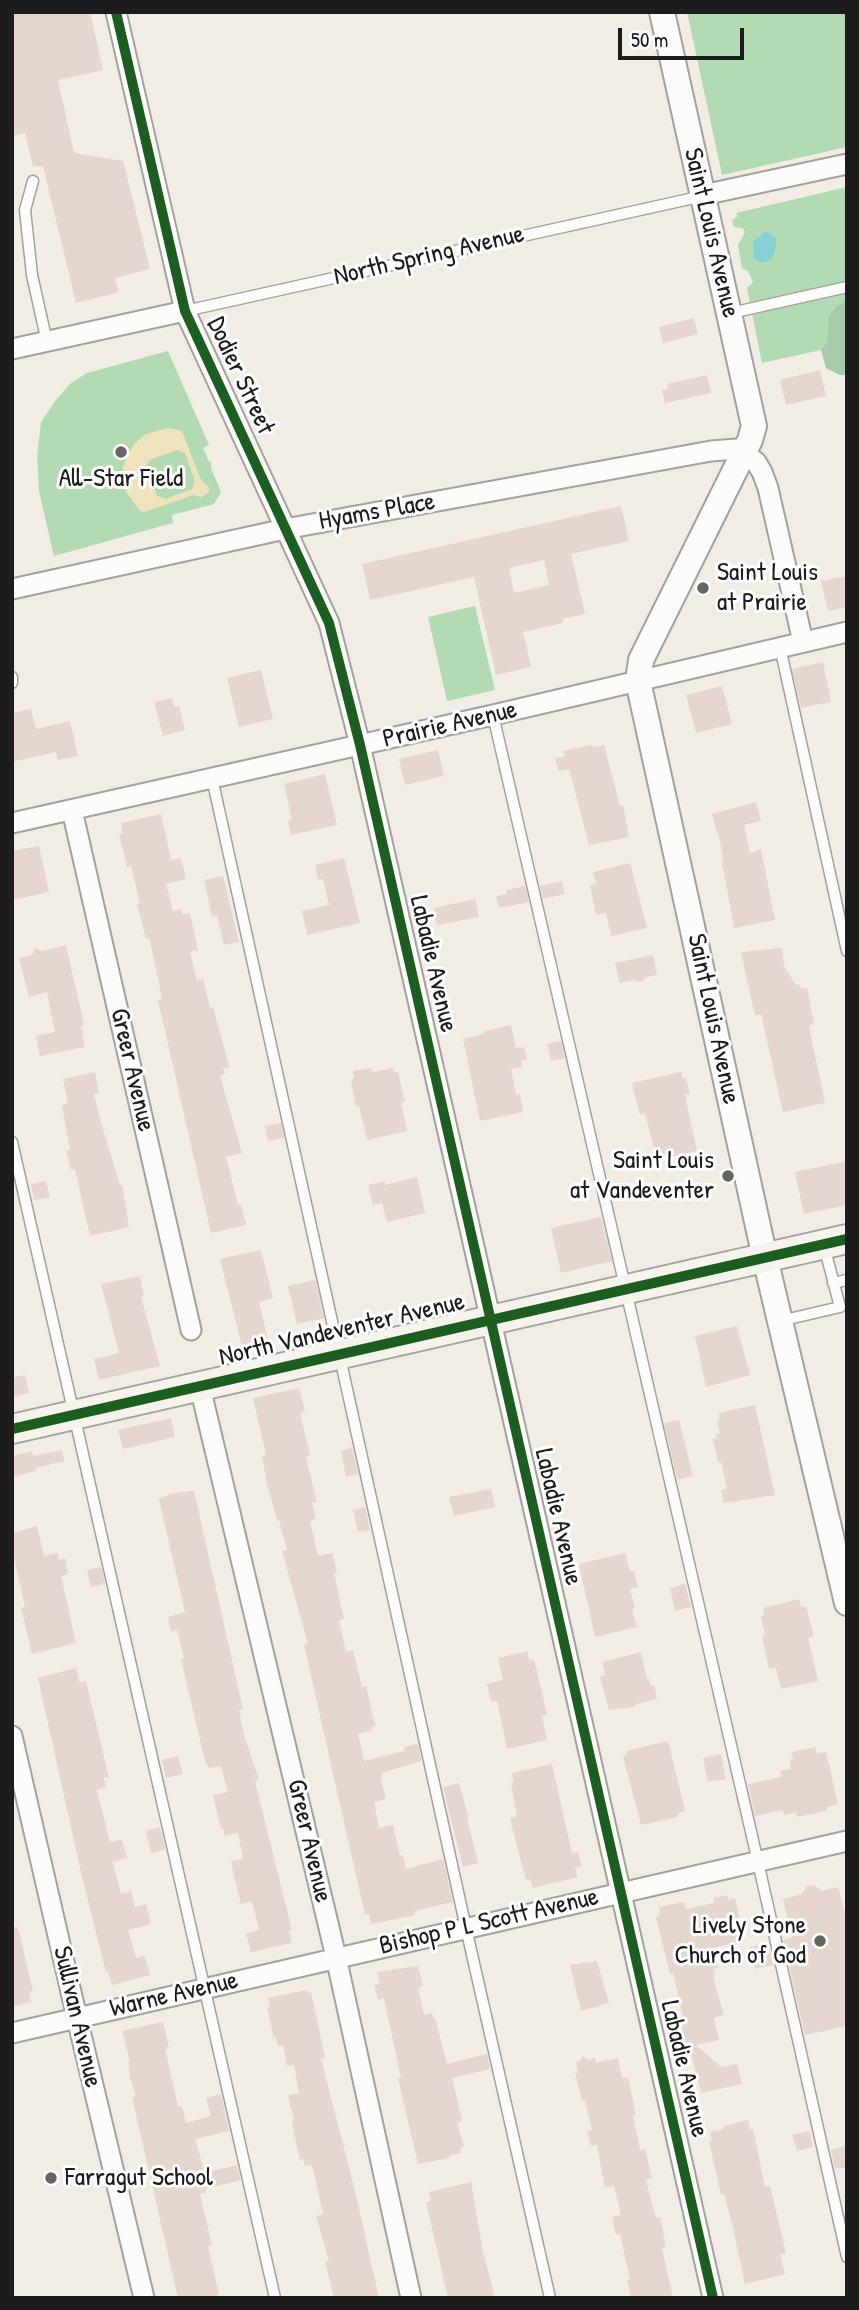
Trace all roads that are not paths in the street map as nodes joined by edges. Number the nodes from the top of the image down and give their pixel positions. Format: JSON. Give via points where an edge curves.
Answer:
{"nodes":[{"id":1,"x":116,"y":12,"type":"edge"},
{"id":2,"x":662,"y":12,"type":"edge"},
{"id":3,"x":847,"y":164,"type":"edge"},
{"id":4,"x":33,"y":181,"type":"dead end"},
{"id":5,"x":703,"y":195,"type":"junction"},
{"id":6,"x":847,"y":287,"type":"edge"},
{"id":7,"x":185,"y":311,"type":"junction"},
{"id":8,"x":730,"y":313,"type":"junction"},
{"id":9,"x":47,"y":342,"type":"junction"},
{"id":10,"x":12,"y":349,"type":"edge"},
{"id":11,"x":744,"y":452,"type":"junction"},
{"id":12,"x":285,"y":529,"type":"junction"},
{"id":13,"x":12,"y":589,"type":"edge"},
{"id":14,"x":847,"y":632,"type":"edge"},
{"id":15,"x":803,"y":642,"type":"junction"},
{"id":16,"x":780,"y":647,"type":"junction"},
{"id":17,"x":12,"y":677,"type":"edge"},
{"id":18,"x":638,"y":681,"type":"junction"},
{"id":19,"x":12,"y":683,"type":"edge"},
{"id":20,"x":493,"y":715,"type":"junction"},
{"id":21,"x":359,"y":745,"type":"junction"},
{"id":22,"x":212,"y":778,"type":"junction"},
{"id":23,"x":72,"y":810,"type":"junction"},
{"id":24,"x":12,"y":823,"type":"edge"},
{"id":25,"x":847,"y":951,"type":"edge"},
{"id":26,"x":12,"y":1142,"type":"edge"},
{"id":27,"x":835,"y":1242,"type":"edge"},
{"id":28,"x":765,"y":1258,"type":"junction"},
{"id":29,"x":847,"y":1280,"type":"edge"},
{"id":30,"x":833,"y":1283,"type":"junction"},
{"id":31,"x":625,"y":1289,"type":"junction"},
{"id":32,"x":843,"y":1307,"type":"edge"},
{"id":33,"x":491,"y":1320,"type":"junction"},
{"id":34,"x":779,"y":1321,"type":"junction"},
{"id":35,"x":191,"y":1330,"type":"dead end"},
{"id":36,"x":340,"y":1354,"type":"junction"},
{"id":37,"x":200,"y":1387,"type":"junction"},
{"id":38,"x":74,"y":1415,"type":"junction"},
{"id":39,"x":12,"y":1429,"type":"edge"},
{"id":40,"x":847,"y":1603,"type":"edge"},
{"id":41,"x":12,"y":1736,"type":"edge"},
{"id":42,"x":847,"y":1840,"type":"edge"},
{"id":43,"x":758,"y":1862,"type":"junction"},
{"id":44,"x":619,"y":1892,"type":"junction"},
{"id":45,"x":466,"y":1928,"type":"junction"},
{"id":46,"x":336,"y":1957,"type":"junction"},
{"id":47,"x":205,"y":1988,"type":"junction"},
{"id":48,"x":77,"y":2018,"type":"junction"},
{"id":49,"x":12,"y":2033,"type":"edge"},
{"id":50,"x":847,"y":2257,"type":"edge"},
{"id":51,"x":144,"y":2298,"type":"edge"},
{"id":52,"x":275,"y":2298,"type":"edge"},
{"id":53,"x":411,"y":2298,"type":"edge"},
{"id":54,"x":550,"y":2298,"type":"edge"},
{"id":55,"x":713,"y":2298,"type":"edge"}],
"edges":[{"from":1,"to":7,"type":"street","name":"Dodier Street"},
{"from":2,"to":5,"type":"street","name":"Saint Louis Avenue"},
{"from":3,"to":5,"type":"street","name":"North Spring Avenue"},
{"from":4,"to":9,"type":"lane","via":[[24,210]]},
{"from":5,"to":7,"type":"lane","name":"North Spring Avenue"},
{"from":5,"to":8,"type":"street","name":"Saint Louis Avenue"},
{"from":6,"to":8,"type":"lane"},
{"from":7,"to":9,"type":"street","name":"North Spring Avenue"},
{"from":7,"to":12,"type":"street","name":"Dodier Street"},
{"from":8,"to":11,"type":"street","name":"Saint Louis Avenue","via":[[753,417],[753,433]]},
{"from":9,"to":10,"type":"street","name":"North Spring Avenue"},
{"from":11,"to":12,"type":"street","name":"Hyams Place","via":[[711,451]]},
{"from":11,"to":15,"type":"street","via":[[756,462],[768,488]]},
{"from":11,"to":18,"type":"street","name":"Saint Louis Avenue","via":[[641,660]]},
{"from":12,"to":13,"type":"street","name":"Hyams Place"},
{"from":12,"to":21,"type":"street","name":"Dodier Street","via":[[329,624]]},
{"from":14,"to":15,"type":"street","name":"Prairie Avenue"},
{"from":15,"to":16,"type":"street","name":"Prairie Avenue"},
{"from":16,"to":18,"type":"street","name":"Prairie Avenue"},
{"from":16,"to":25,"type":"lane"},
{"from":17,"to":19,"type":"lane"},
{"from":18,"to":20,"type":"street","name":"Prairie Avenue"},
{"from":18,"to":28,"type":"street","name":"Saint Louis Avenue"},
{"from":20,"to":21,"type":"street","name":"Prairie Avenue"},
{"from":20,"to":31,"type":"lane"},
{"from":21,"to":22,"type":"street","name":"Prairie Avenue"},
{"from":21,"to":33,"type":"street","name":"Labadie Avenue"},
{"from":22,"to":23,"type":"street","name":"Prairie Avenue"},
{"from":22,"to":36,"type":"lane"},
{"from":23,"to":24,"type":"street","name":"Prairie Avenue"},
{"from":23,"to":35,"type":"street","name":"Greer Avenue"},
{"from":26,"to":38,"type":"lane"},
{"from":27,"to":28,"type":"main road","name":"North Vandeventer Avenue"},
{"from":27,"to":30,"type":"lane"},
{"from":28,"to":31,"type":"main road","name":"North Vandeventer Avenue"},
{"from":28,"to":34,"type":"street","name":"Saint Louis Avenue"},
{"from":29,"to":30,"type":"lane"},
{"from":30,"to":32,"type":"lane"},
{"from":31,"to":33,"type":"main road","name":"North Vandeventer Avenue"},
{"from":31,"to":43,"type":"lane"},
{"from":32,"to":34,"type":"lane"},
{"from":33,"to":36,"type":"main road","name":"North Vandeventer Avenue"},
{"from":33,"to":44,"type":"street","name":"Labadie Avenue"},
{"from":34,"to":40,"type":"street","name":"Saint Louis Avenue"},
{"from":36,"to":37,"type":"main road","name":"North Vandeventer Avenue"},
{"from":36,"to":45,"type":"lane"},
{"from":37,"to":38,"type":"main road","name":"North Vandeventer Avenue"},
{"from":37,"to":46,"type":"street","name":"Greer Avenue"},
{"from":38,"to":39,"type":"main road","name":"North Vandeventer Avenue"},
{"from":38,"to":47,"type":"lane"},
{"from":41,"to":48,"type":"street","name":"Sullivan Avenue"},
{"from":42,"to":43,"type":"street","name":"Bishop P L Scott Avenue"},
{"from":43,"to":44,"type":"street","name":"Bishop P L Scott Avenue"},
{"from":43,"to":50,"type":"lane"},
{"from":44,"to":45,"type":"street","name":"Bishop P L Scott Avenue"},
{"from":44,"to":55,"type":"street","name":"Labadie Avenue"},
{"from":45,"to":46,"type":"street","name":"Bishop P L Scott Avenue"},
{"from":45,"to":54,"type":"lane"},
{"from":46,"to":47,"type":"street","name":"Warne Avenue"},
{"from":46,"to":53,"type":"street","name":"Greer Avenue"},
{"from":47,"to":48,"type":"street","name":"Warne Avenue"},
{"from":47,"to":52,"type":"lane"},
{"from":48,"to":49,"type":"street","name":"Warne Avenue"},
{"from":48,"to":51,"type":"street","name":"Sullivan Avenue"}]}
